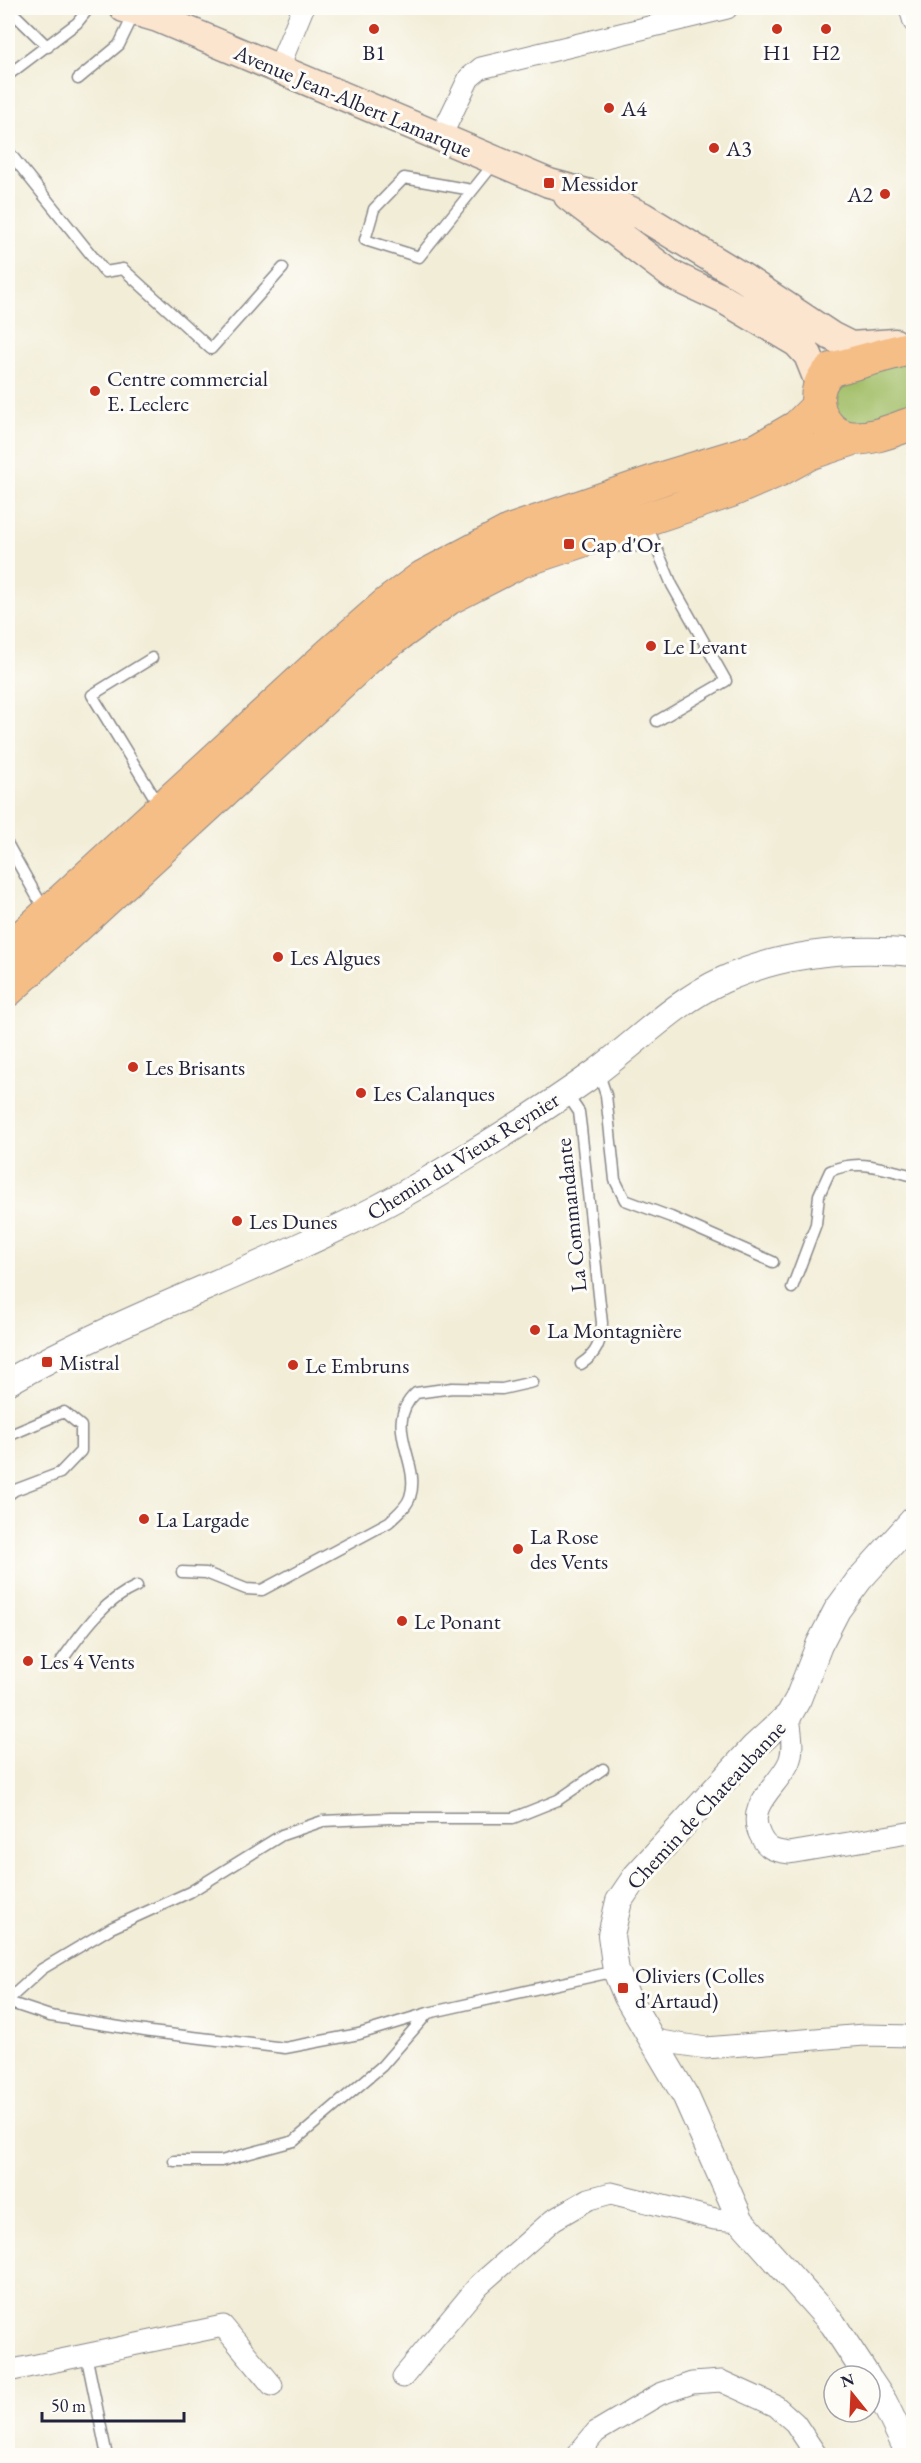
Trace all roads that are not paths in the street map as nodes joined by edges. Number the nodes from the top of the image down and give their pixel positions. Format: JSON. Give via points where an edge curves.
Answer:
{"nodes":[{"id":1,"x":8,"y":8,"type":"edge"},
{"id":2,"x":89,"y":8,"type":"edge"},
{"id":3,"x":303,"y":8,"type":"edge"},
{"id":4,"x":728,"y":8,"type":"edge"},
{"id":5,"x":910,"y":8,"type":"edge"},
{"id":6,"x":139,"y":11,"type":"edge"},
{"id":7,"x":914,"y":22,"type":"edge"},
{"id":8,"x":48,"y":47,"type":"junction"},
{"id":9,"x":278,"y":69,"type":"junction"},
{"id":10,"x":8,"y":75,"type":"edge"},
{"id":11,"x":78,"y":79,"type":"dead end"},
{"id":12,"x":441,"y":136,"type":"junction"},
{"id":13,"x":8,"y":151,"type":"edge"},
{"id":14,"x":496,"y":161,"type":"junction"},
{"id":15,"x":549,"y":183,"type":"junction"},
{"id":16,"x":472,"y":190,"type":"junction"},
{"id":17,"x":283,"y":268,"type":"dead end"},
{"id":18,"x":914,"y":341,"type":"edge"},
{"id":19,"x":914,"y":347,"type":"edge"},
{"id":20,"x":819,"y":395,"type":"junction"},
{"id":21,"x":914,"y":423,"type":"edge"},
{"id":22,"x":852,"y":438,"type":"junction"},
{"id":23,"x":644,"y":507,"type":"junction"},
{"id":24,"x":581,"y":524,"type":"junction"},
{"id":25,"x":152,"y":658,"type":"dead end"},
{"id":26,"x":657,"y":721,"type":"dead end"},
{"id":27,"x":162,"y":810,"type":"junction"},
{"id":28,"x":8,"y":845,"type":"edge"},
{"id":29,"x":47,"y":914,"type":"junction"},
{"id":30,"x":8,"y":950,"type":"edge"},
{"id":31,"x":914,"y":953,"type":"edge"},
{"id":32,"x":8,"y":990,"type":"edge"},
{"id":33,"x":598,"y":1070,"type":"junction"},
{"id":34,"x":565,"y":1092,"type":"junction"},
{"id":35,"x":914,"y":1176,"type":"edge"},
{"id":36,"x":773,"y":1262,"type":"dead end"},
{"id":37,"x":792,"y":1288,"type":"dead end"},
{"id":38,"x":580,"y":1364,"type":"dead end"},
{"id":39,"x":8,"y":1382,"type":"edge"},
{"id":40,"x":533,"y":1382,"type":"dead end"},
{"id":41,"x":8,"y":1436,"type":"edge"},
{"id":42,"x":8,"y":1495,"type":"edge"},
{"id":43,"x":914,"y":1519,"type":"edge"},
{"id":44,"x":182,"y":1572,"type":"dead end"},
{"id":45,"x":137,"y":1586,"type":"dead end"},
{"id":46,"x":62,"y":1660,"type":"dead end"},
{"id":47,"x":789,"y":1715,"type":"junction"},
{"id":48,"x":603,"y":1769,"type":"dead end"},
{"id":49,"x":914,"y":1832,"type":"edge"},
{"id":50,"x":616,"y":1971,"type":"junction"},
{"id":51,"x":8,"y":2001,"type":"edge"},
{"id":52,"x":428,"y":2013,"type":"junction"},
{"id":53,"x":914,"y":2036,"type":"edge"},
{"id":54,"x":652,"y":2040,"type":"junction"},
{"id":55,"x":174,"y":2161,"type":"dead end"},
{"id":56,"x":741,"y":2220,"type":"junction"},
{"id":57,"x":86,"y":2354,"type":"junction"},
{"id":58,"x":859,"y":2364,"type":"edge"},
{"id":59,"x":8,"y":2372,"type":"edge"},
{"id":60,"x":403,"y":2377,"type":"dead end"},
{"id":61,"x":272,"y":2385,"type":"dead end"},
{"id":62,"x":882,"y":2399,"type":"edge"},
{"id":63,"x":107,"y":2456,"type":"edge"},
{"id":64,"x":576,"y":2456,"type":"edge"},
{"id":65,"x":817,"y":2456,"type":"edge"},
{"id":66,"x":909,"y":2456,"type":"edge"}],
"edges":[{"from":1,"to":8,"type":"lane"},
{"from":2,"to":8,"type":"lane"},
{"from":3,"to":9,"type":"street"},
{"from":4,"to":12,"type":"street","via":[[481,68],[469,78]]},
{"from":5,"to":7,"type":"street"},
{"from":6,"to":9,"type":"main road","name":"Avenue Jean-Albert Lamarque"},
{"from":6,"to":11,"type":"lane","via":[[119,45]]},
{"from":8,"to":10,"type":"lane"},
{"from":9,"to":12,"type":"main road","name":"Avenue Jean-Albert Lamarque"},
{"from":12,"to":14,"type":"main road","name":"Avenue Jean-Albert Lamarque"},
{"from":13,"to":17,"type":"lane","via":[[105,272],[123,270],[211,348]]},
{"from":14,"to":15,"type":"main road","name":"Avenue Jean-Albert Lamarque"},
{"from":14,"to":16,"type":"lane"},
{"from":15,"to":18,"type":"main road","name":"Avenue Jean-Albert Lamarque","via":[[602,197],[642,216],[851,346]]},
{"from":15,"to":20,"type":"main road","name":"Avenue Jean-Albert Lamarque","via":[[672,275],[723,299],[797,343],[808,355]]},
{"from":16,"to":16,"type":"lane","via":[[419,257],[365,240],[374,209],[404,178]]},
{"from":19,"to":20,"type":"main road","via":[[833,369],[825,375]]},
{"from":20,"to":22,"type":"main road","via":[[821,417],[829,429]]},
{"from":20,"to":23,"type":"main road","via":[[797,428]]},
{"from":21,"to":22,"type":"main road","via":[[867,438]]},
{"from":22,"to":23,"type":"main road","via":[[730,491]]},
{"from":23,"to":24,"type":"main road"},
{"from":23,"to":26,"type":"lane","via":[[672,585],[726,681]]},
{"from":24,"to":27,"type":"main road","via":[[510,531],[414,583],[330,654]]},
{"from":24,"to":32,"type":"main road","via":[[449,598],[373,653]]},
{"from":25,"to":27,"type":"lane","via":[[92,695]]},
{"from":27,"to":29,"type":"main road"},
{"from":28,"to":29,"type":"lane"},
{"from":29,"to":30,"type":"main road"},
{"from":31,"to":33,"type":"street","name":"Chemin du Vieux Reynier","via":[[874,949],[830,952],[758,967],[687,1000]]},
{"from":33,"to":34,"type":"street","name":"Chemin du Vieux Reynier"},
{"from":33,"to":36,"type":"lane","via":[[606,1095],[615,1180],[625,1200]]},
{"from":34,"to":38,"type":"lane","name":"La Commandante","via":[[579,1112],[602,1323],[595,1353]]},
{"from":34,"to":39,"type":"street","name":"Chemin du Vieux Reynier","via":[[363,1218],[168,1303]]},
{"from":35,"to":37,"type":"lane","via":[[862,1164],[846,1164],[830,1171],[819,1195],[816,1224]]},
{"from":40,"to":44,"type":"lane","via":[[502,1389],[452,1388],[416,1393],[402,1411],[412,1484],[410,1498],[401,1512],[281,1581],[252,1590],[206,1573]]},
{"from":41,"to":42,"type":"lane","via":[[64,1412],[81,1426],[81,1451],[60,1473]]},
{"from":43,"to":47,"type":"street","name":"Chemin de Chateaubanne","via":[[837,1610]]},
{"from":45,"to":46,"type":"lane","via":[[104,1607]]},
{"from":47,"to":49,"type":"street","via":[[790,1761],[756,1811],[757,1830],[764,1844],[773,1851],[789,1853]]},
{"from":47,"to":50,"type":"street","name":"Chemin de Chateaubanne","via":[[636,1876],[619,1901],[611,1935]]},
{"from":48,"to":51,"type":"lane","via":[[558,1800],[513,1818],[323,1821],[282,1834],[190,1892],[111,1928],[42,1969]]},
{"from":50,"to":52,"type":"lane"},
{"from":50,"to":54,"type":"street","name":"Chemin de Chateaubanne"},
{"from":51,"to":52,"type":"lane","via":[[50,2016],[285,2048],[359,2034]]},
{"from":52,"to":55,"type":"lane","via":[[382,2066],[294,2141],[221,2161]]},
{"from":53,"to":54,"type":"street","via":[[864,2035],[706,2048]]},
{"from":54,"to":56,"type":"street","name":"Chemin de Chateaubanne","via":[[686,2097]]},
{"from":56,"to":58,"type":"street","name":"Chemin de Chateaubanne","via":[[833,2324]]},
{"from":56,"to":60,"type":"street","via":[[715,2218],[611,2193],[589,2199],[552,2220],[479,2285]]},
{"from":57,"to":59,"type":"street"},
{"from":57,"to":61,"type":"street","via":[[223,2326]]},
{"from":57,"to":63,"type":"lane"},
{"from":62,"to":66,"type":"street"},
{"from":64,"to":65,"type":"street","via":[[596,2432],[660,2394],[692,2383],[721,2381],[776,2406],[795,2423]]}]}
